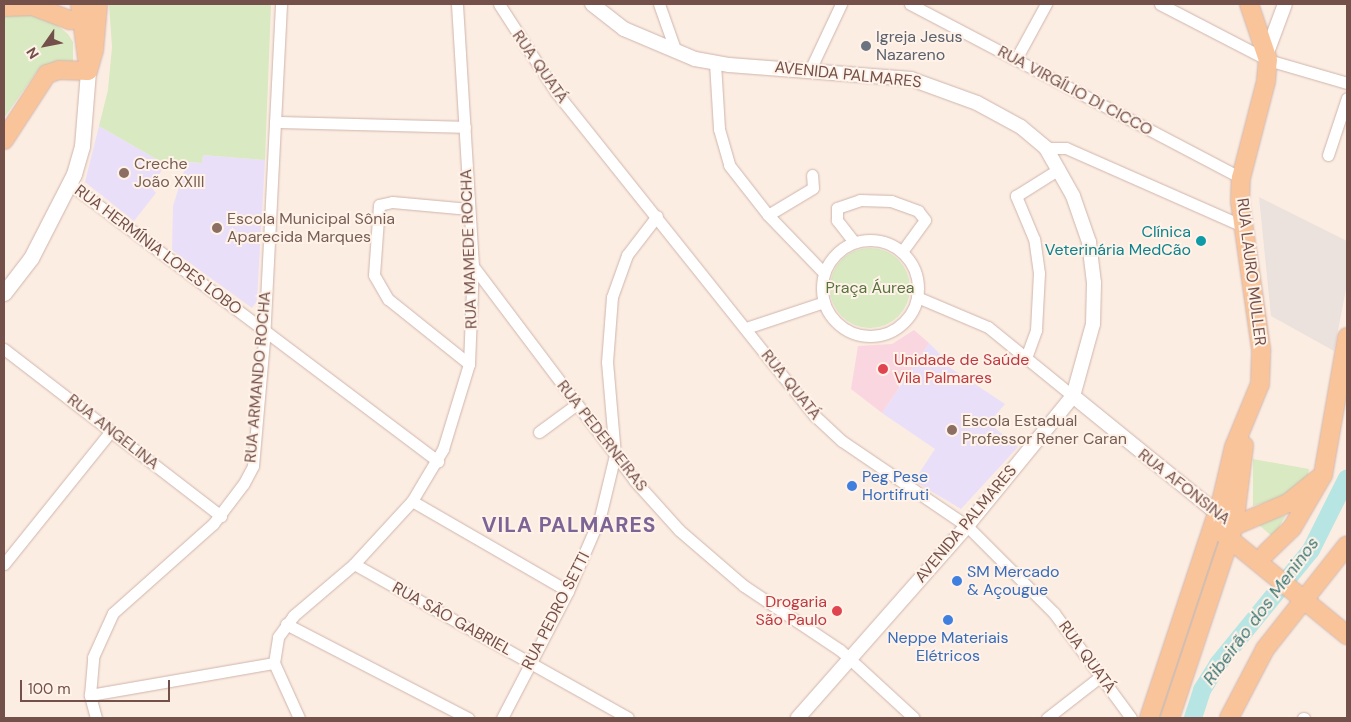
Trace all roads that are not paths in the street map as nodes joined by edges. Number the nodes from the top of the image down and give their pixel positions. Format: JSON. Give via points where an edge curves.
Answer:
{"nodes":[{"id":1,"x":281,"y":4,"type":"edge"},
{"id":2,"x":453,"y":4,"type":"edge"},
{"id":3,"x":458,"y":4,"type":"edge"},
{"id":4,"x":499,"y":4,"type":"edge"},
{"id":5,"x":592,"y":4,"type":"edge"},
{"id":6,"x":659,"y":4,"type":"edge"},
{"id":7,"x":840,"y":4,"type":"edge"},
{"id":8,"x":910,"y":4,"type":"edge"},
{"id":9,"x":1046,"y":4,"type":"edge"},
{"id":10,"x":1160,"y":4,"type":"edge"},
{"id":11,"x":1249,"y":4,"type":"edge"},
{"id":12,"x":1285,"y":4,"type":"edge"},
{"id":13,"x":97,"y":6,"type":"edge"},
{"id":14,"x":4,"y":7,"type":"edge"},
{"id":15,"x":80,"y":12,"type":"edge"},
{"id":16,"x":58,"y":18,"type":"junction"},
{"id":17,"x":85,"y":48,"type":"junction"},
{"id":18,"x":676,"y":52,"type":"junction"},
{"id":19,"x":1267,"y":58,"type":"junction"},
{"id":20,"x":1016,"y":59,"type":"junction"},
{"id":21,"x":715,"y":63,"type":"junction"},
{"id":22,"x":810,"y":70,"type":"junction"},
{"id":23,"x":88,"y":71,"type":"junction"},
{"id":24,"x":1347,"y":81,"type":"edge"},
{"id":25,"x":1347,"y":98,"type":"edge"},
{"id":26,"x":275,"y":122,"type":"junction"},
{"id":27,"x":465,"y":127,"type":"junction"},
{"id":28,"x":4,"y":140,"type":"edge"},
{"id":29,"x":1046,"y":148,"type":"junction"},
{"id":30,"x":1328,"y":155,"type":"dead end"},
{"id":31,"x":1059,"y":169,"type":"junction"},
{"id":32,"x":812,"y":175,"type":"dead end"},
{"id":33,"x":1240,"y":178,"type":"junction"},
{"id":34,"x":70,"y":184,"type":"junction"},
{"id":35,"x":469,"y":209,"type":"junction"},
{"id":36,"x":768,"y":215,"type":"junction"},
{"id":37,"x":657,"y":216,"type":"junction"},
{"id":38,"x":1243,"y":226,"type":"junction"},
{"id":39,"x":854,"y":242,"type":"junction"},
{"id":40,"x":902,"y":252,"type":"junction"},
{"id":41,"x":473,"y":266,"type":"junction"},
{"id":42,"x":824,"y":272,"type":"junction"},
{"id":43,"x":4,"y":293,"type":"edge"},
{"id":44,"x":917,"y":297,"type":"junction"},
{"id":45,"x":824,"y":302,"type":"junction"},
{"id":46,"x":746,"y":328,"type":"junction"},
{"id":47,"x":264,"y":330,"type":"junction"},
{"id":48,"x":1347,"y":337,"type":"edge"},
{"id":49,"x":4,"y":349,"type":"edge"},
{"id":50,"x":1027,"y":356,"type":"junction"},
{"id":51,"x":469,"y":364,"type":"junction"},
{"id":52,"x":1073,"y":396,"type":"junction"},
{"id":53,"x":1255,"y":397,"type":"junction"},
{"id":54,"x":577,"y":404,"type":"junction"},
{"id":55,"x":111,"y":431,"type":"junction"},
{"id":56,"x":538,"y":432,"type":"dead end"},
{"id":57,"x":615,"y":455,"type":"junction"},
{"id":58,"x":438,"y":461,"type":"junction"},
{"id":59,"x":1323,"y":475,"type":"junction"},
{"id":60,"x":412,"y":501,"type":"junction"},
{"id":61,"x":221,"y":516,"type":"junction"},
{"id":62,"x":1215,"y":519,"type":"junction"},
{"id":63,"x":967,"y":526,"type":"junction"},
{"id":64,"x":1232,"y":532,"type":"junction"},
{"id":65,"x":1347,"y":545,"type":"edge"},
{"id":66,"x":1267,"y":561,"type":"junction"},
{"id":67,"x":4,"y":564,"type":"edge"},
{"id":68,"x":354,"y":564,"type":"junction"},
{"id":69,"x":1214,"y":583,"type":"junction"},
{"id":70,"x":568,"y":591,"type":"junction"},
{"id":71,"x":1305,"y":592,"type":"junction"},
{"id":72,"x":1347,"y":620,"type":"edge"},
{"id":73,"x":286,"y":624,"type":"junction"},
{"id":74,"x":1347,"y":635,"type":"edge"},
{"id":75,"x":850,"y":658,"type":"junction"},
{"id":76,"x":530,"y":662,"type":"junction"},
{"id":77,"x":274,"y":663,"type":"junction"},
{"id":78,"x":1101,"y":676,"type":"junction"},
{"id":79,"x":90,"y":695,"type":"junction"},
{"id":80,"x":96,"y":718,"type":"edge"},
{"id":81,"x":299,"y":718,"type":"edge"},
{"id":82,"x":468,"y":718,"type":"edge"},
{"id":83,"x":502,"y":718,"type":"edge"},
{"id":84,"x":628,"y":718,"type":"edge"},
{"id":85,"x":798,"y":718,"type":"edge"},
{"id":86,"x":914,"y":718,"type":"edge"},
{"id":87,"x":1047,"y":718,"type":"edge"},
{"id":88,"x":1131,"y":718,"type":"edge"},
{"id":89,"x":1149,"y":718,"type":"edge"},
{"id":90,"x":1170,"y":718,"type":"edge"},
{"id":91,"x":1228,"y":718,"type":"edge"}],
"edges":[{"from":1,"to":26,"type":"street","name":"RUA ARMANDO ROCHA"},
{"from":2,"to":3,"type":"street"},
{"from":3,"to":27,"type":"street","name":"RUA MAMEDE ROCHA"},
{"from":4,"to":37,"type":"street","name":"RUA QUATÁ","via":[[556,92]]},
{"from":5,"to":18,"type":"street","name":"AVENIDA PALMARES","via":[[624,29]]},
{"from":6,"to":18,"type":"street"},
{"from":7,"to":22,"type":"street"},
{"from":8,"to":20,"type":"street","name":"RUA VIRGÍLIO DI CICCO"},
{"from":9,"to":20,"type":"street"},
{"from":10,"to":19,"type":"street"},
{"from":11,"to":19,"type":"main road"},
{"from":12,"to":19,"type":"street","name":"RUA LAURO MULLER"},
{"from":13,"to":15,"type":"main road"},
{"from":13,"to":23,"type":"main road"},
{"from":14,"to":16,"type":"main road","via":[[33,6]]},
{"from":15,"to":16,"type":"main road"},
{"from":15,"to":17,"type":"main road"},
{"from":16,"to":17,"type":"main road"},
{"from":17,"to":23,"type":"main road"},
{"from":18,"to":21,"type":"street","name":"AVENIDA PALMARES"},
{"from":19,"to":24,"type":"street"},
{"from":19,"to":33,"type":"main road","name":"RUA LAURO MULLER","via":[[1266,81]]},
{"from":20,"to":33,"type":"street","name":"RUA VIRGÍLIO DI CICCO"},
{"from":21,"to":22,"type":"street","name":"AVENIDA PALMARES"},
{"from":21,"to":36,"type":"street","via":[[722,149],[740,183]]},
{"from":22,"to":29,"type":"street","name":"AVENIDA PALMARES","via":[[929,83],[1001,115],[1036,136]]},
{"from":23,"to":28,"type":"main road","via":[[59,70],[47,74]]},
{"from":23,"to":34,"type":"main road","via":[[82,146]]},
{"from":25,"to":30,"type":"street"},
{"from":26,"to":27,"type":"street"},
{"from":26,"to":47,"type":"street","name":"RUA ARMANDO ROCHA"},
{"from":27,"to":35,"type":"street","name":"RUA MAMEDE ROCHA"},
{"from":29,"to":31,"type":"street","name":"AVENIDA PALMARES"},
{"from":29,"to":38,"type":"street","via":[[1073,150]]},
{"from":31,"to":50,"type":"street","via":[[1016,196],[1034,239],[1039,273],[1036,330]]},
{"from":31,"to":52,"type":"street","name":"AVENIDA PALMARES","via":[[1081,217],[1094,283],[1092,324]]},
{"from":32,"to":36,"type":"street","via":[[813,188]]},
{"from":33,"to":38,"type":"main road","name":"RUA LAURO MULLER"},
{"from":34,"to":43,"type":"main road","via":[[31,258]]},
{"from":34,"to":47,"type":"street","name":"RUA HERMÍNIA LOPES LOBO"},
{"from":35,"to":41,"type":"street","name":"RUA MAMEDE ROCHA"},
{"from":35,"to":51,"type":"street","via":[[392,202],[379,205],[374,275],[388,299]]},
{"from":36,"to":42,"type":"street"},
{"from":37,"to":46,"type":"street","name":"RUA QUATÁ"},
{"from":37,"to":57,"type":"street","name":"RUA PEDRO SETTI","via":[[627,255],[612,298],[607,362]]},
{"from":38,"to":53,"type":"main road","name":"RUA LAURO MULLER","via":[[1261,348],[1260,384]]},
{"from":39,"to":40,"type":"street","via":[[884,242]]},
{"from":39,"to":40,"type":"street","via":[[838,220],[837,208],[860,200],[891,202],[918,211],[925,220]]},
{"from":39,"to":42,"type":"street","via":[[836,254]]},
{"from":40,"to":44,"type":"street","via":[[914,268]]},
{"from":41,"to":51,"type":"street","name":"RUA MAMEDE ROCHA"},
{"from":41,"to":54,"type":"street","name":"RUA PEDERNEIRAS"},
{"from":42,"to":45,"type":"street"},
{"from":44,"to":45,"type":"street","via":[[904,322],[879,335],[845,329]]},
{"from":44,"to":50,"type":"street","name":"RUA AFONSINA","via":[[970,317]]},
{"from":45,"to":46,"type":"street"},
{"from":46,"to":63,"type":"street","name":"RUA QUATÁ","via":[[829,431]]},
{"from":47,"to":58,"type":"street","name":"RUA HERMÍNIA LOPES LOBO"},
{"from":47,"to":61,"type":"street","name":"RUA ARMANDO ROCHA","via":[[252,466]]},
{"from":48,"to":59,"type":"main road"},
{"from":49,"to":55,"type":"street","name":"RUA ANGELINA"},
{"from":50,"to":52,"type":"street","name":"RUA AFONSINA"},
{"from":51,"to":58,"type":"street","name":"RUA MAMEDE ROCHA"},
{"from":52,"to":62,"type":"street","name":"RUA AFONSINA"},
{"from":52,"to":63,"type":"street","name":"AVENIDA PALMARES"},
{"from":53,"to":62,"type":"main road","name":"RUA LAURO MULLER","via":[[1234,447]]},
{"from":53,"to":64,"type":"main road","name":"RUA LAURO MULLER","via":[[1242,454]]},
{"from":54,"to":56,"type":"street"},
{"from":54,"to":57,"type":"street","name":"RUA PEDERNEIRAS"},
{"from":55,"to":61,"type":"street","name":"RUA ANGELINA"},
{"from":55,"to":67,"type":"street"},
{"from":57,"to":70,"type":"street","name":"RUA PEDRO SETTI","via":[[600,517]]},
{"from":57,"to":75,"type":"street","name":"RUA PEDERNEIRAS","via":[[700,550]]},
{"from":58,"to":60,"type":"street","name":"RUA MAMEDE ROCHA"},
{"from":59,"to":64,"type":"main road","via":[[1288,503]]},
{"from":59,"to":66,"type":"main road","via":[[1296,523]]},
{"from":60,"to":68,"type":"street","name":"RUA MAMEDE ROCHA"},
{"from":60,"to":70,"type":"street"},
{"from":61,"to":79,"type":"street","name":"RUA ARMANDO ROCHA","via":[[113,613],[93,657]]},
{"from":62,"to":64,"type":"main road","name":"RUA AFONSINA"},
{"from":62,"to":89,"type":"main road","name":"RUA LAURO MULLER"},
{"from":63,"to":75,"type":"street","name":"AVENIDA PALMARES"},
{"from":63,"to":78,"type":"street","name":"RUA QUATÁ","via":[[1054,613]]},
{"from":64,"to":66,"type":"main road","name":"RUA AFONSINA"},
{"from":64,"to":69,"type":"main road","name":"RUA LAURO MULLER"},
{"from":65,"to":71,"type":"main road"},
{"from":66,"to":69,"type":"main road","via":[[1230,566]]},
{"from":66,"to":71,"type":"main road","name":"RUA AFONSINA"},
{"from":68,"to":73,"type":"street","name":"RUA MAMEDE ROCHA"},
{"from":68,"to":76,"type":"street","name":"RUA SÃO GABRIEL"},
{"from":69,"to":90,"type":"main road","name":"RUA LAURO MULLER"},
{"from":70,"to":76,"type":"street","name":"RUA PEDRO SETTI"},
{"from":71,"to":72,"type":"main road","name":"RUA AFONSINA"},
{"from":71,"to":74,"type":"main road","name":"RUA AFONSINA"},
{"from":71,"to":91,"type":"main road","via":[[1249,673]]},
{"from":73,"to":77,"type":"street","name":"RUA MAMEDE ROCHA","via":[[276,644]]},
{"from":73,"to":82,"type":"street"},
{"from":75,"to":85,"type":"street","name":"AVENIDA PALMARES"},
{"from":75,"to":86,"type":"street","name":"RUA PEDERNEIRAS"},
{"from":76,"to":83,"type":"street","name":"RUA PEDRO SETTI"},
{"from":76,"to":84,"type":"street","name":"RUA SÃO GABRIEL"},
{"from":77,"to":79,"type":"street"},
{"from":77,"to":81,"type":"street"},
{"from":78,"to":87,"type":"street"},
{"from":78,"to":88,"type":"street","name":"RUA QUATÁ"},
{"from":79,"to":80,"type":"street","name":"RUA ARMANDO ROCHA"}]}
